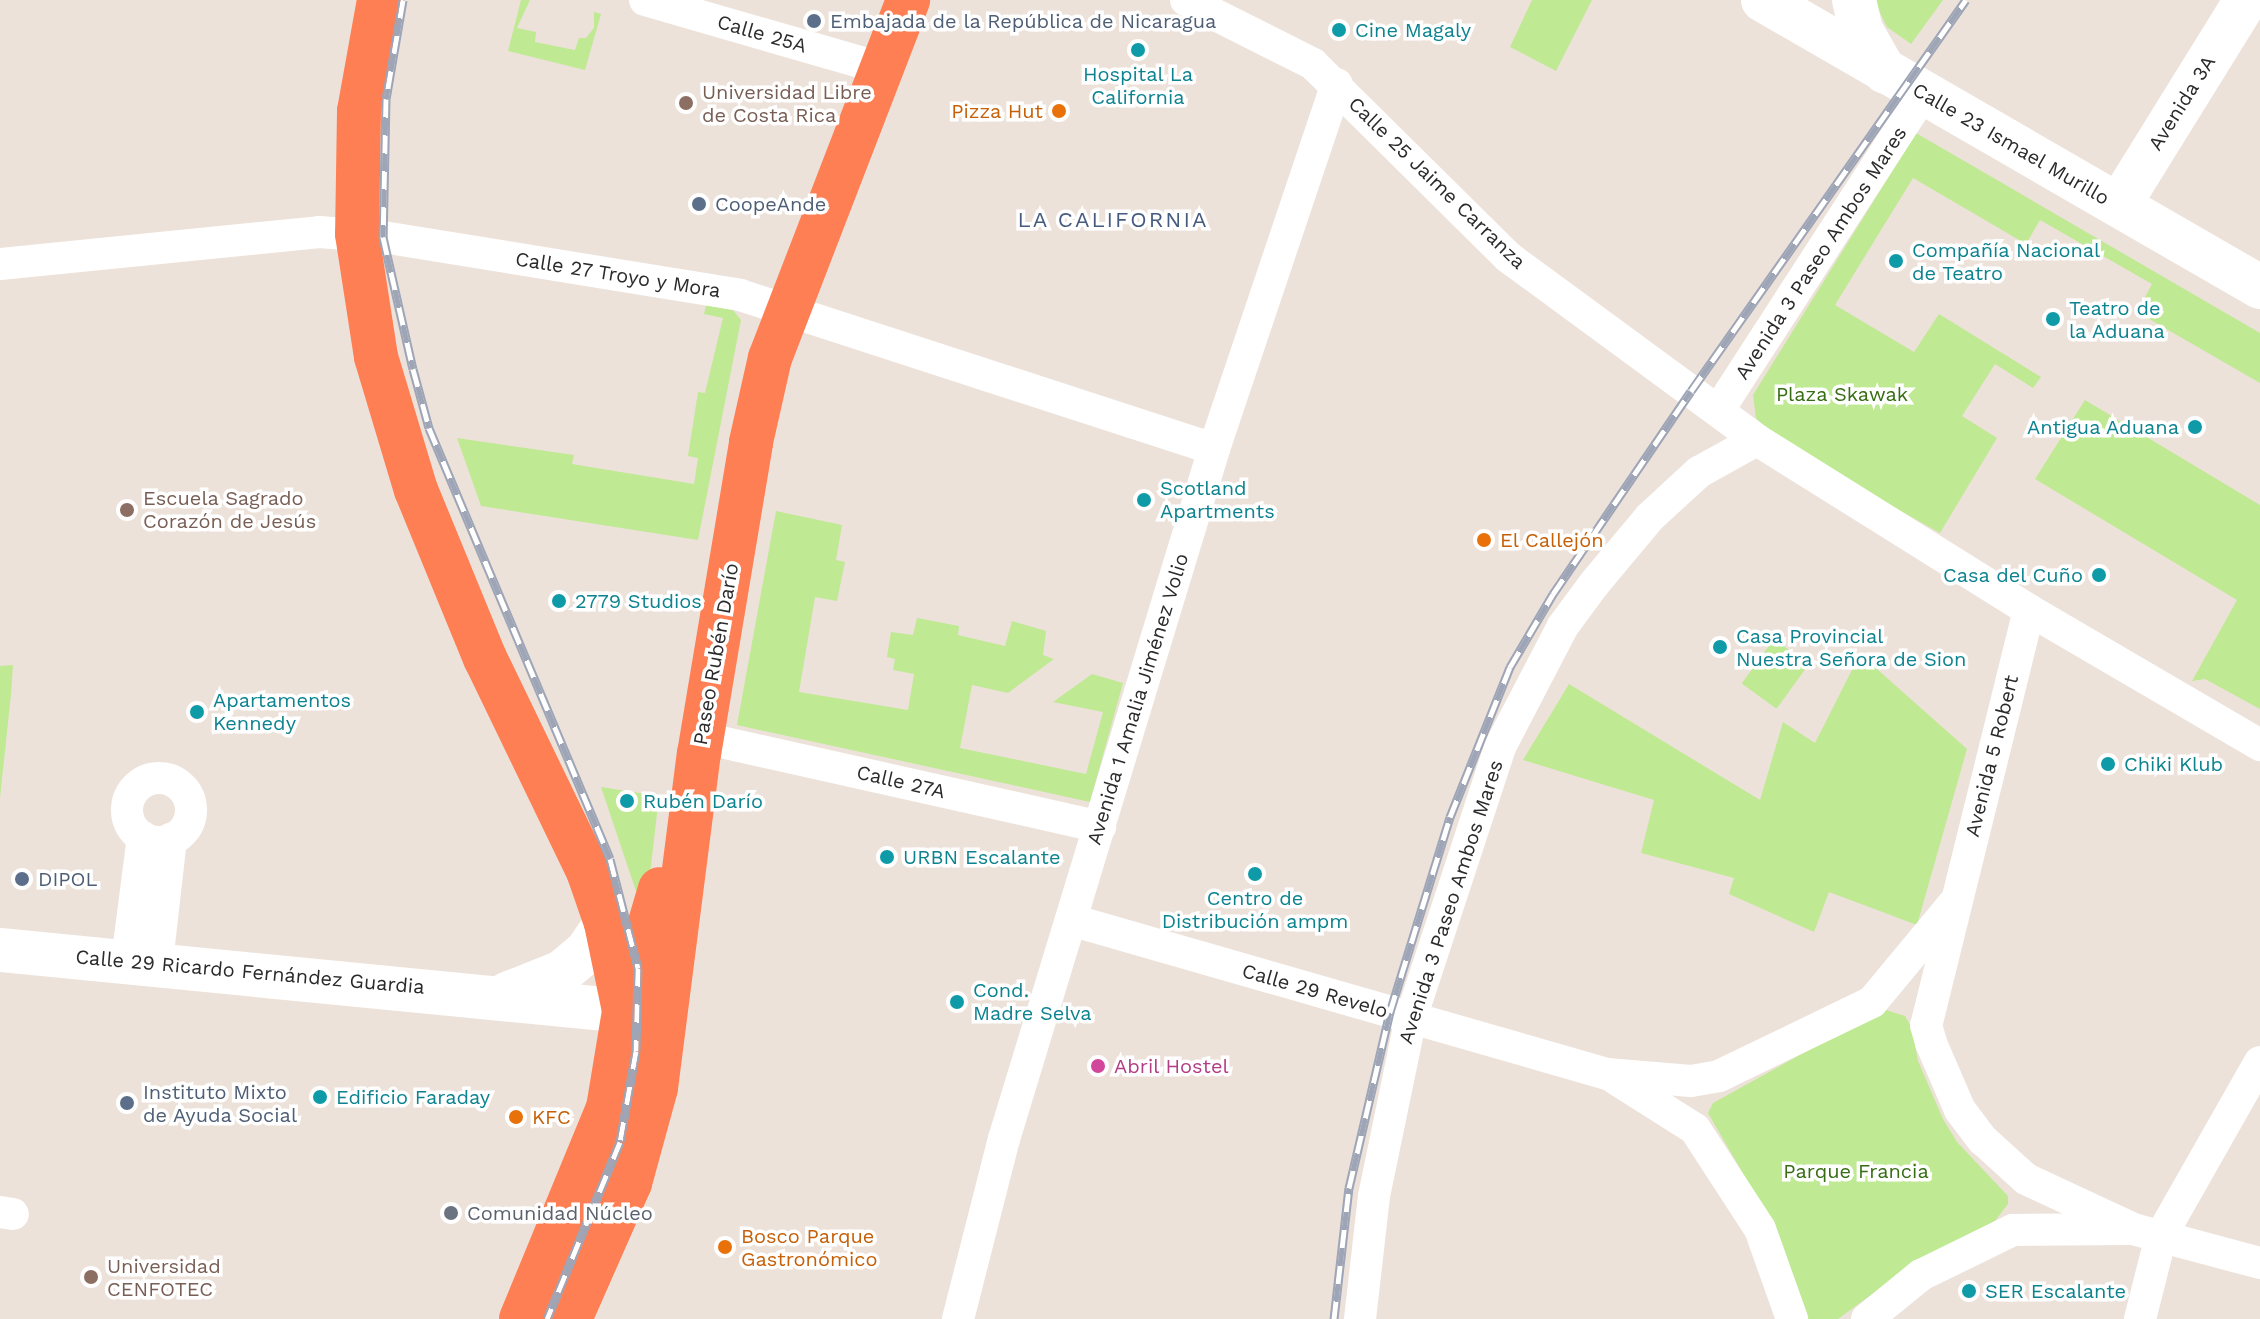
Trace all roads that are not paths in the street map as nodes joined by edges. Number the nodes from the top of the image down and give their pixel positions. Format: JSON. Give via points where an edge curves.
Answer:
{"nodes":[{"id":1,"x":379,"y":0,"type":"edge"},
{"id":2,"x":645,"y":0,"type":"edge"},
{"id":3,"x":908,"y":0,"type":"edge"},
{"id":4,"x":1186,"y":0,"type":"edge"},
{"id":5,"x":1763,"y":0,"type":"edge"},
{"id":6,"x":1854,"y":0,"type":"edge"},
{"id":7,"x":2246,"y":0,"type":"edge"},
{"id":8,"x":880,"y":68,"type":"junction"},
{"id":9,"x":1337,"y":84,"type":"junction"},
{"id":10,"x":1905,"y":84,"type":"junction"},
{"id":11,"x":2119,"y":205,"type":"junction"},
{"id":12,"x":357,"y":234,"type":"junction"},
{"id":13,"x":0,"y":264,"type":"edge"},
{"id":14,"x":2260,"y":287,"type":"edge"},
{"id":15,"x":785,"y":309,"type":"junction"},
{"id":16,"x":1718,"y":411,"type":"junction"},
{"id":17,"x":1757,"y":440,"type":"junction"},
{"id":18,"x":1214,"y":449,"type":"junction"},
{"id":19,"x":2029,"y":610,"type":"junction"},
{"id":20,"x":2260,"y":745,"type":"edge"},
{"id":21,"x":701,"y":746,"type":"junction"},
{"id":22,"x":1100,"y":827,"type":"junction"},
{"id":23,"x":157,"y":838,"type":"dead end"},
{"id":24,"x":1956,"y":901,"type":"junction"},
{"id":25,"x":1071,"y":920,"type":"junction"},
{"id":26,"x":606,"y":923,"type":"junction"},
{"id":27,"x":0,"y":950,"type":"edge"},
{"id":28,"x":142,"y":961,"type":"junction"},
{"id":29,"x":501,"y":996,"type":"junction"},
{"id":30,"x":1878,"y":997,"type":"junction"},
{"id":31,"x":624,"y":1011,"type":"junction"},
{"id":32,"x":1411,"y":1018,"type":"junction"},
{"id":33,"x":1926,"y":1025,"type":"junction"},
{"id":34,"x":2260,"y":1062,"type":"edge"},
{"id":35,"x":1607,"y":1074,"type":"junction"},
{"id":36,"x":1719,"y":1076,"type":"junction"},
{"id":37,"x":1695,"y":1129,"type":"junction"},
{"id":38,"x":2026,"y":1179,"type":"junction"},
{"id":39,"x":2013,"y":1230,"type":"junction"},
{"id":40,"x":2147,"y":1232,"type":"junction"},
{"id":41,"x":2260,"y":1263,"type":"edge"},
{"id":42,"x":521,"y":1319,"type":"edge"},
{"id":43,"x":570,"y":1319,"type":"edge"},
{"id":44,"x":958,"y":1319,"type":"edge"},
{"id":45,"x":1360,"y":1319,"type":"edge"},
{"id":46,"x":1793,"y":1319,"type":"edge"},
{"id":47,"x":1867,"y":1319,"type":"edge"},
{"id":48,"x":2140,"y":1319,"type":"edge"}],
"edges":[{"from":1,"to":12,"type":"highway","via":[[359,111]]},
{"from":2,"to":8,"type":"street","name":"Calle 25A"},
{"from":3,"to":8,"type":"highway","name":"Paseo Rubén Darío"},
{"from":4,"to":9,"type":"street","name":"Calle 25 Jaime Carranza","via":[[1281,45]]},
{"from":5,"to":10,"type":"street","name":"Calle 23 Ismael Murillo"},
{"from":6,"to":10,"type":"street","via":[[1861,30]]},
{"from":7,"to":11,"type":"street","name":"Avenida 3A"},
{"from":8,"to":15,"type":"highway","name":"Paseo Rubén Darío"},
{"from":9,"to":16,"type":"street","name":"Calle 25 Jaime Carranza","via":[[1508,257]]},
{"from":9,"to":18,"type":"street","name":"Avenida 1 Amalia Jiménez Volio"},
{"from":10,"to":11,"type":"street","name":"Calle 23 Ismael Murillo"},
{"from":10,"to":16,"type":"street","name":"Avenida 3 Paseo Ambos Mares"},
{"from":11,"to":14,"type":"street","name":"Calle 23 Ismael Murillo"},
{"from":12,"to":13,"type":"street","name":"Calle 27 Troyo y Mora","via":[[319,232]]},
{"from":12,"to":15,"type":"street","name":"Calle 27 Troyo y Mora","via":[[740,295]]},
{"from":12,"to":26,"type":"highway","via":[[376,357],[416,490],[485,658],[588,871]]},
{"from":15,"to":18,"type":"street","name":"Calle 27 Troyo y Mora"},
{"from":15,"to":21,"type":"highway","name":"Paseo Rubén Darío","via":[[751,442]]},
{"from":16,"to":17,"type":"street","name":"Calle 25 Jaime Carranza"},
{"from":17,"to":19,"type":"street","name":"Calle 25 Jaime Carranza"},
{"from":17,"to":32,"type":"street","name":"Avenida 3 Paseo Ambos Mares","via":[[1699,472],[1650,517],[1563,626],[1500,747]]},
{"from":18,"to":22,"type":"street","name":"Avenida 1 Amalia Jiménez Volio"},
{"from":19,"to":20,"type":"street","name":"Calle 25 Jaime Carranza"},
{"from":19,"to":24,"type":"street","name":"Avenida 5 Robert"},
{"from":21,"to":22,"type":"street","name":"Calle 27A"},
{"from":21,"to":31,"type":"highway"},
{"from":21,"to":43,"type":"highway","name":"Paseo Rubén Darío","via":[[666,1027],[642,1147]]},
{"from":22,"to":25,"type":"street","name":"Avenida 1 Amalia Jiménez Volio"},
{"from":23,"to":28,"type":"street"},
{"from":24,"to":30,"type":"street","name":"Avenida 5 Robert"},
{"from":24,"to":33,"type":"street","name":"Avenida 5 Robert"},
{"from":25,"to":32,"type":"street","name":"Calle 29 Revelo"},
{"from":25,"to":44,"type":"street","name":"Avenida 1 Amalia Jiménez Volio","via":[[1004,1139]]},
{"from":26,"to":29,"type":"street","name":"Calle 29 Ricardo Fernández Guardia","via":[[587,951],[562,972]]},
{"from":26,"to":31,"type":"highway"},
{"from":27,"to":28,"type":"street","name":"Calle 29 Ricardo Fernández Guardia"},
{"from":28,"to":29,"type":"street","name":"Calle 29 Ricardo Fernández Guardia"},
{"from":29,"to":31,"type":"street","name":"Calle 29 Ricardo Fernández Guardia"},
{"from":30,"to":33,"type":"street","via":[[1899,1000]]},
{"from":30,"to":36,"type":"street","name":"Avenida 5 Robert"},
{"from":31,"to":42,"type":"highway","via":[[608,1108]]},
{"from":32,"to":35,"type":"street","name":"Calle 29 Revelo"},
{"from":32,"to":45,"type":"street","name":"Avenida 3 Paseo Ambos Mares","via":[[1374,1196]]},
{"from":33,"to":38,"type":"street","via":[[1960,1110],[1983,1140]]},
{"from":34,"to":40,"type":"street"},
{"from":35,"to":36,"type":"street","name":"Avenida 5 Robert","via":[[1691,1081]]},
{"from":35,"to":37,"type":"street"},
{"from":36,"to":37,"type":"street","via":[[1699,1099]]},
{"from":37,"to":46,"type":"street","via":[[1760,1229]]},
{"from":38,"to":39,"type":"street","via":[[2021,1217]]},
{"from":38,"to":40,"type":"street"},
{"from":39,"to":40,"type":"street"},
{"from":39,"to":47,"type":"street","via":[[1921,1275]]},
{"from":40,"to":41,"type":"street"},
{"from":40,"to":48,"type":"street"}]}
